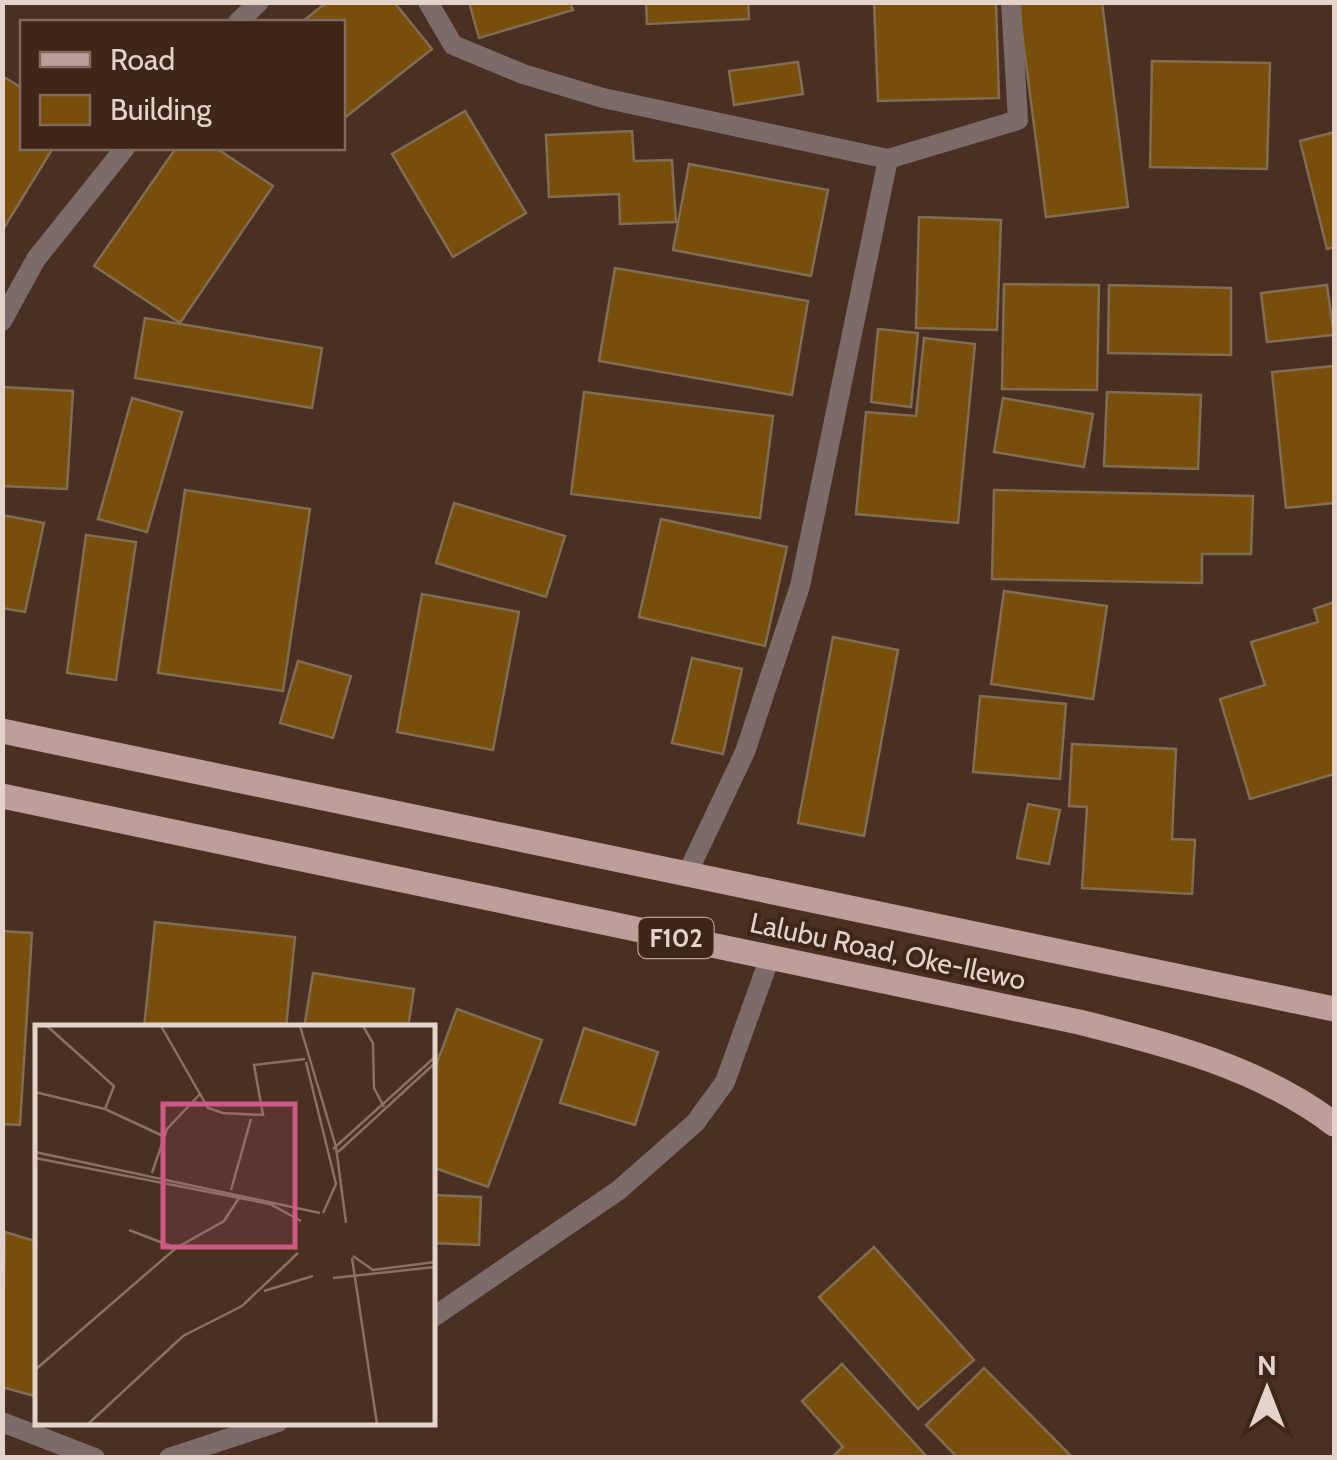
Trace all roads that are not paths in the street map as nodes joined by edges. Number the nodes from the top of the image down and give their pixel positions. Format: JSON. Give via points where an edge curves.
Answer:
{"nodes":[{"id":1,"x":428,"y":2,"type":"edge"},
{"id":2,"x":1011,"y":2,"type":"edge"},
{"id":3,"x":123,"y":150,"type":"edge"},
{"id":4,"x":888,"y":159,"type":"junction"},
{"id":5,"x":2,"y":321,"type":"edge"},
{"id":6,"x":2,"y":731,"type":"edge"},
{"id":7,"x":2,"y":796,"type":"edge"},
{"id":8,"x":687,"y":874,"type":"junction"},
{"id":9,"x":770,"y":957,"type":"junction"},
{"id":10,"x":1334,"y":1009,"type":"edge"},
{"id":11,"x":1334,"y":1124,"type":"edge"},
{"id":12,"x":435,"y":1316,"type":"edge"},
{"id":13,"x":2,"y":1422,"type":"edge"},
{"id":14,"x":269,"y":1425,"type":"edge"},
{"id":15,"x":95,"y":1458,"type":"edge"},
{"id":16,"x":168,"y":1458,"type":"edge"}],
"edges":[{"from":1,"to":4,"type":"street","via":[[454,46],[524,74],[603,98]]},
{"from":2,"to":4,"type":"street","via":[[1018,120]]},
{"from":3,"to":5,"type":"street","via":[[36,259]]},
{"from":4,"to":8,"type":"street","via":[[800,586],[745,752]]},
{"from":6,"to":8,"type":"main road","name":"Lalubu Road, Oke-Ilewo","number":"F102"},
{"from":7,"to":9,"type":"main road","name":"Lalubu Road, Oke-Ilewo","number":"F102"},
{"from":8,"to":10,"type":"main road","name":"Lalubu Road, Oke-Ilewo","number":"F102"},
{"from":9,"to":11,"type":"main road","name":"Lalubu Road, Oke-Ilewo","number":"F102","via":[[1170,1044],[1305,1102]]},
{"from":9,"to":12,"type":"street","via":[[725,1082],[695,1124],[620,1190]]},
{"from":13,"to":15,"type":"street"},
{"from":14,"to":16,"type":"street"}]}
